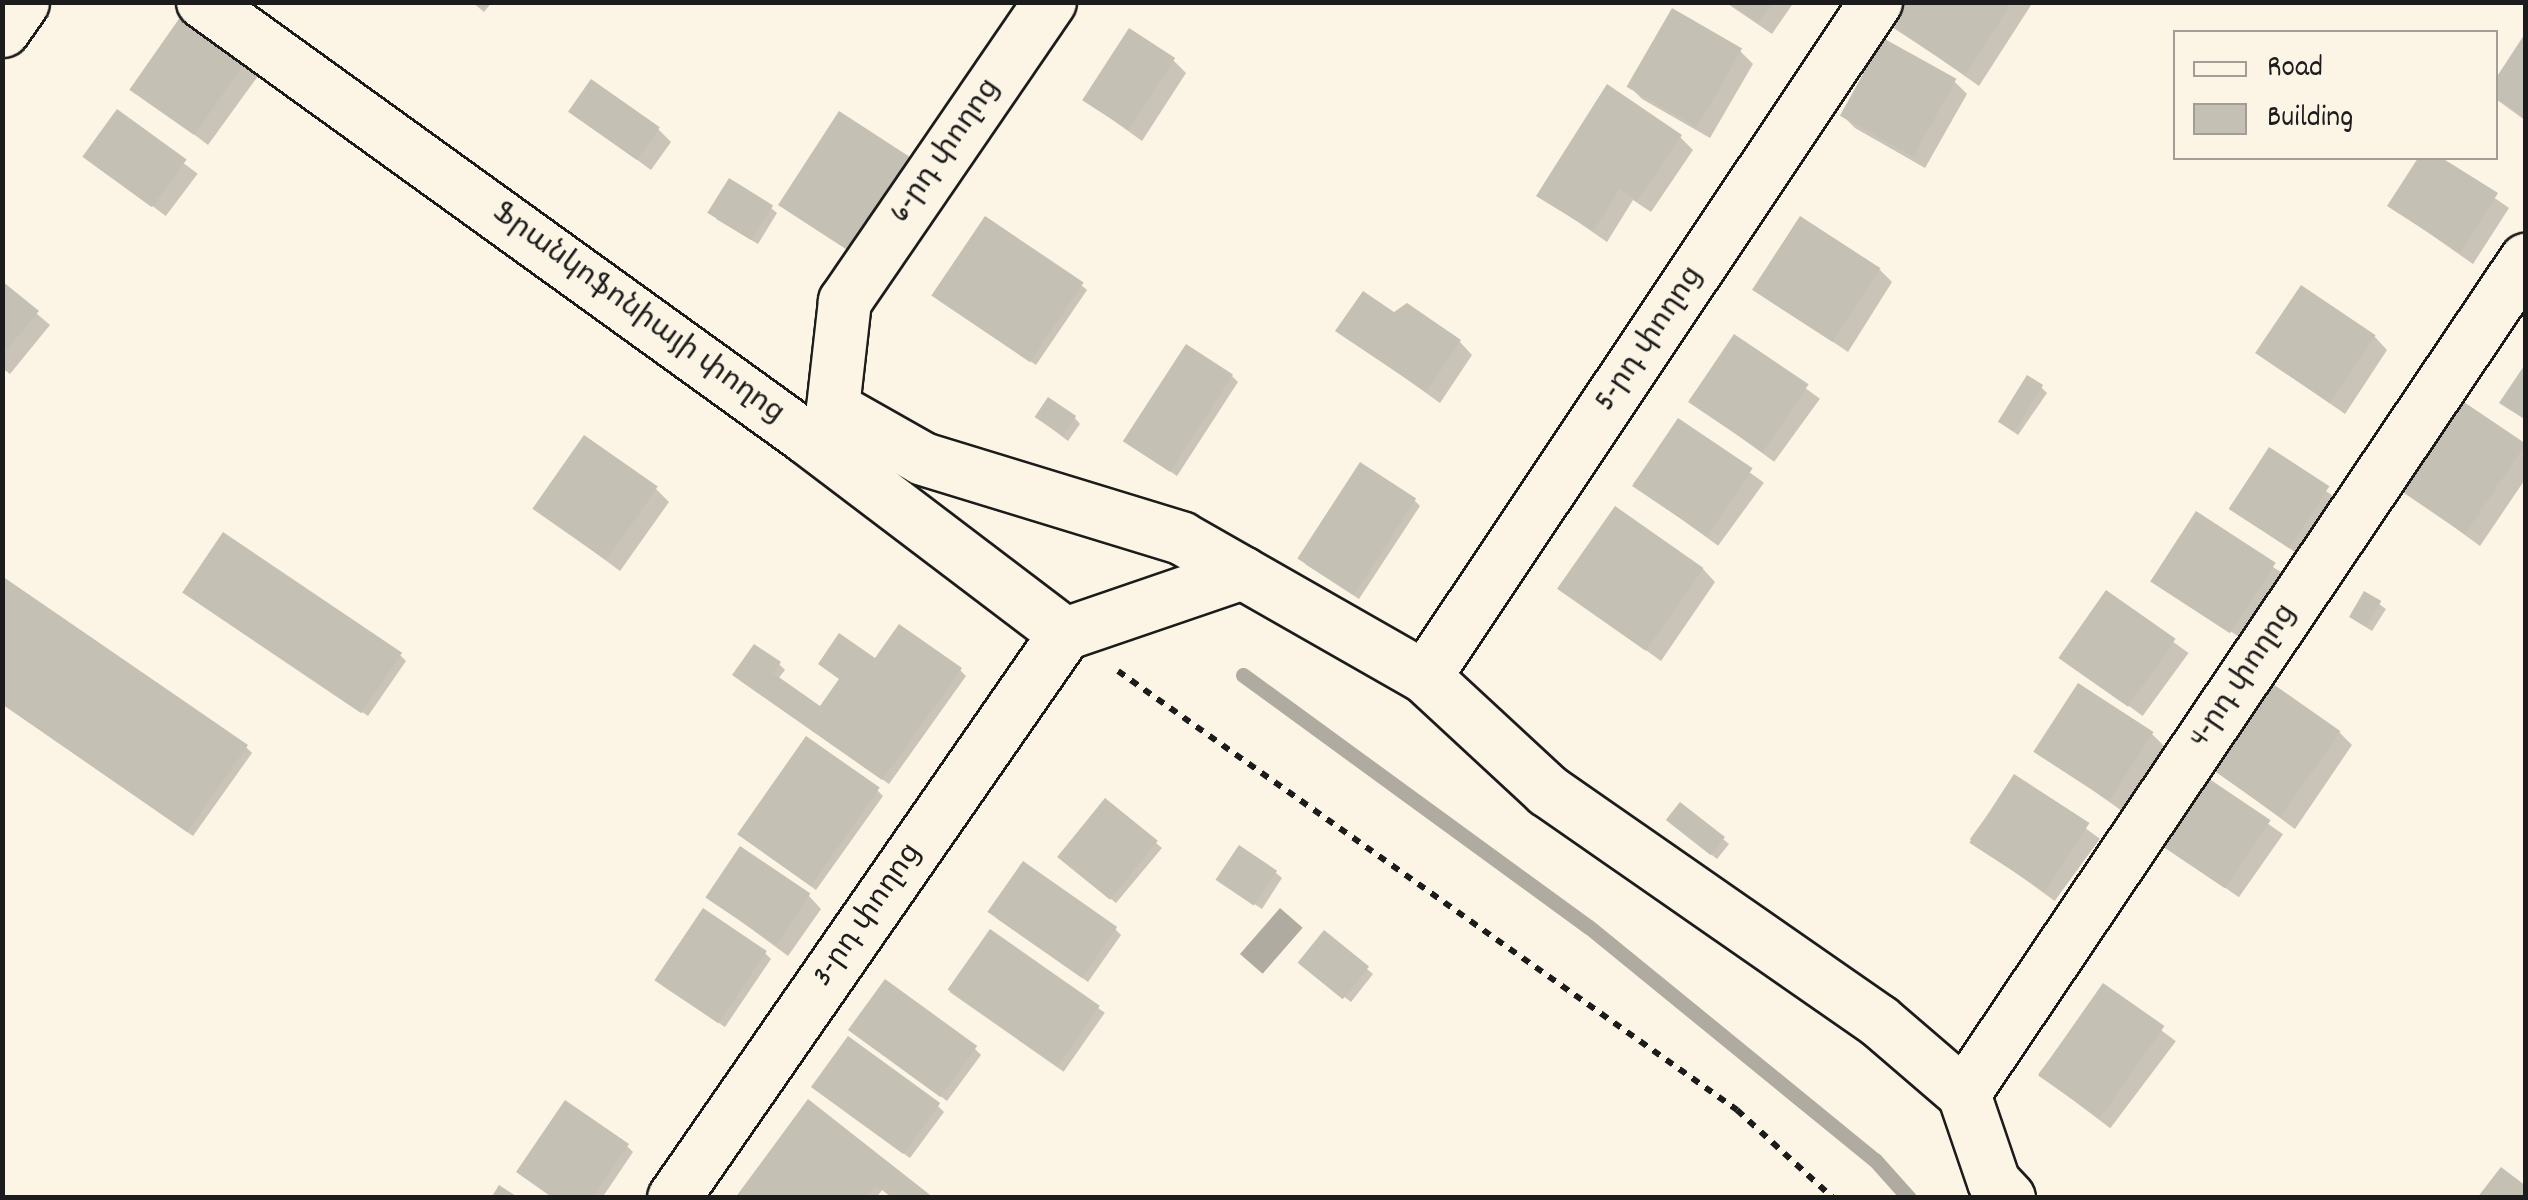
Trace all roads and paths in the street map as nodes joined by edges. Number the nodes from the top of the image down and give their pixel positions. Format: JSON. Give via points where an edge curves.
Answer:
{"nodes":[{"id":1,"x":21,"y":2,"type":"edge"},
{"id":2,"x":203,"y":2,"type":"edge"},
{"id":3,"x":1050,"y":2,"type":"edge"},
{"id":4,"x":1876,"y":2,"type":"edge"},
{"id":5,"x":2,"y":30,"type":"edge"},
{"id":6,"x":2526,"y":260,"type":"edge"},
{"id":7,"x":820,"y":423,"type":"junction"},
{"id":8,"x":1243,"y":573,"type":"junction"},
{"id":9,"x":1066,"y":634,"type":"junction"},
{"id":10,"x":1425,"y":677,"type":"junction"},
{"id":11,"x":1964,"y":1094,"type":"junction"},
{"id":12,"x":674,"y":1198,"type":"edge"},
{"id":13,"x":1833,"y":1198,"type":"edge"},
{"id":14,"x":2009,"y":1198,"type":"edge"}],
"edges":[{"from":1,"to":5,"type":"main road"},
{"from":2,"to":7,"type":"street","name":"Ֆրանկոֆոնիայի փողոց"},
{"from":3,"to":7,"type":"street","name":"6-րդ փողոց","via":[[844,301]]},
{"from":4,"to":10,"type":"street","name":"5-րդ փողոց"},
{"from":6,"to":11,"type":"street","name":"4-րդ փողոց"},
{"from":7,"to":8,"type":"street","via":[[1180,538]]},
{"from":7,"to":9,"type":"street","name":"Ֆրանկոֆոնիայի փողոց"},
{"from":8,"to":9,"type":"street"},
{"from":8,"to":10,"type":"street"},
{"from":9,"to":12,"type":"street","name":"3-րդ փողոց"},
{"from":9,"to":13,"type":"path","via":[[1616,1020],[1737,1110]]},
{"from":10,"to":11,"type":"street","via":[[1548,791],[1879,1020]]},
{"from":11,"to":14,"type":"street","via":[[1994,1182]]}]}
